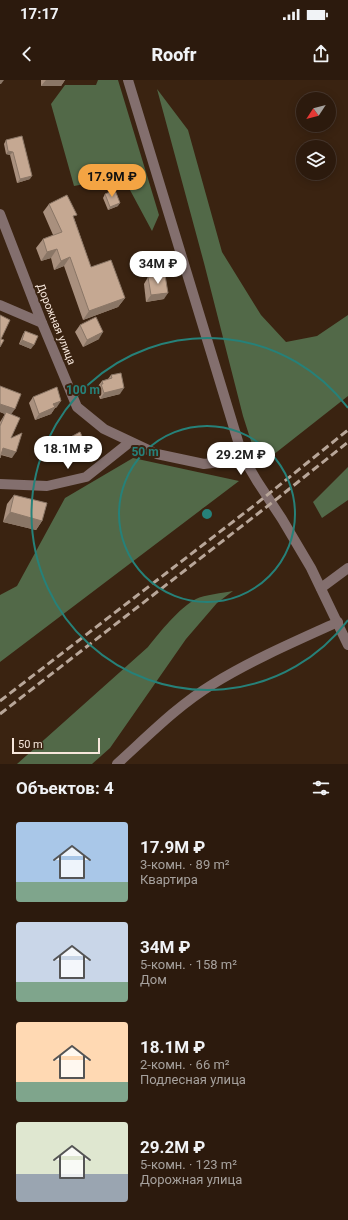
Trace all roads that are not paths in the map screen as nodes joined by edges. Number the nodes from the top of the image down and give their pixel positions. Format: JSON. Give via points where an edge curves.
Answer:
{"nodes":[{"id":1,"x":128,"y":80,"type":"edge"},
{"id":2,"x":0,"y":214,"type":"edge"},
{"id":3,"x":0,"y":305,"type":"edge"},
{"id":4,"x":42,"y":323,"type":"junction"},
{"id":5,"x":130,"y":442,"type":"junction"},
{"id":6,"x":244,"y":459,"type":"junction"},
{"id":7,"x":0,"y":484,"type":"edge"},
{"id":8,"x":348,"y":568,"type":"edge"},
{"id":9,"x":321,"y":588,"type":"junction"},
{"id":10,"x":338,"y":622,"type":"junction"},
{"id":11,"x":348,"y":645,"type":"edge"},
{"id":12,"x":117,"y":764,"type":"edge"}],
"edges":[{"from":1,"to":6,"type":"street"},
{"from":2,"to":4,"type":"street","name":"Дорожная улица"},
{"from":3,"to":4,"type":"street"},
{"from":4,"to":5,"type":"street","name":"Дорожная улица","via":[[77,407],[104,429]]},
{"from":5,"to":6,"type":"street","name":"Дорожная улица","via":[[157,454],[204,464]]},
{"from":5,"to":7,"type":"street","via":[[86,478],[47,486]]},
{"from":6,"to":9,"type":"street"},
{"from":8,"to":9,"type":"street"},
{"from":9,"to":10,"type":"street"},
{"from":10,"to":11,"type":"street"},
{"from":10,"to":12,"type":"street","via":[[213,684],[179,709]]}]}
